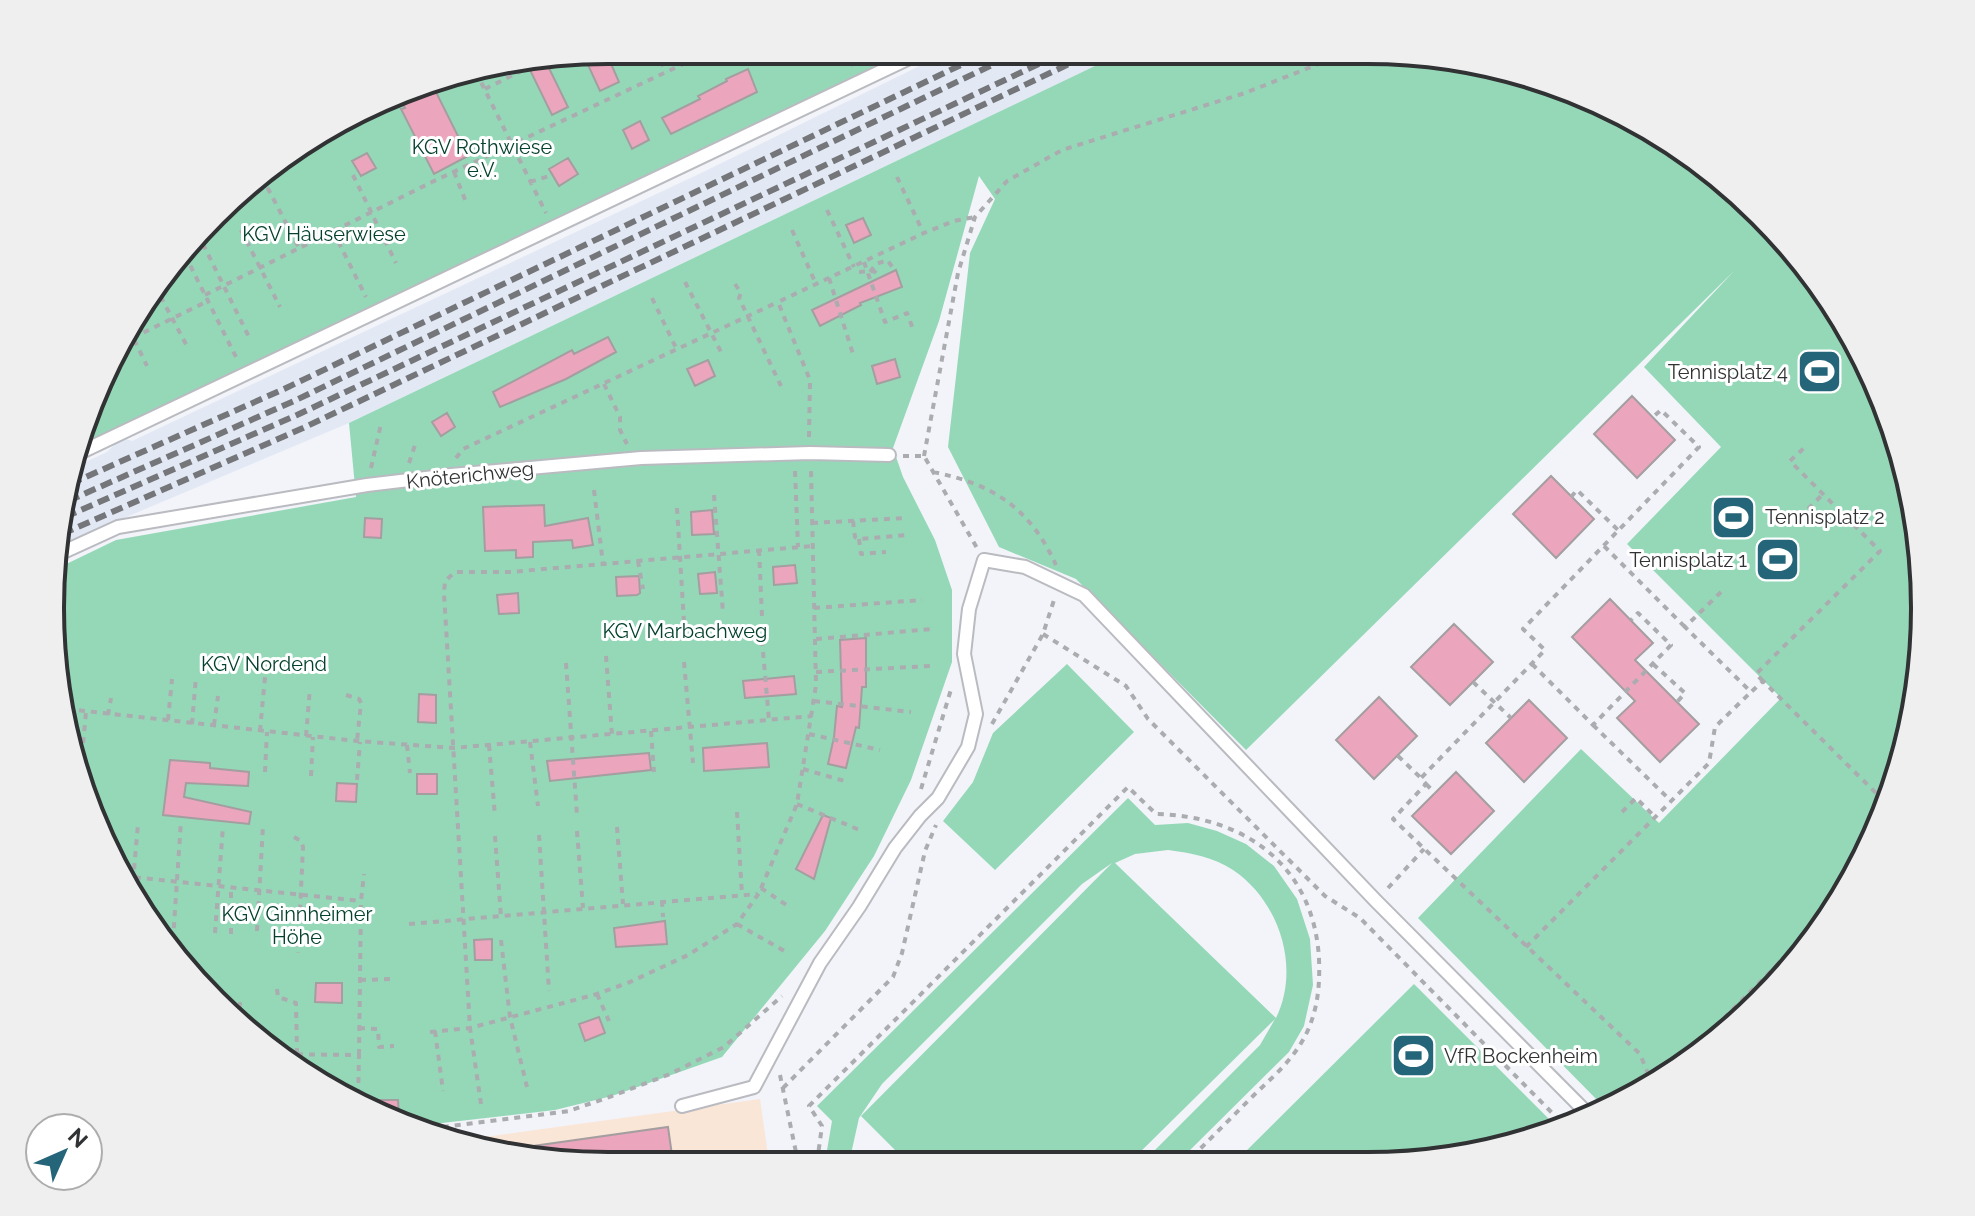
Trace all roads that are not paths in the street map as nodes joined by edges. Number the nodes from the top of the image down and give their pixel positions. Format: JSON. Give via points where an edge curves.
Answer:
{"nodes":[{"id":1,"x":897,"y":64,"type":"edge"},
{"id":2,"x":88,"y":449,"type":"edge"},
{"id":3,"x":889,"y":455,"type":"road end"},
{"id":4,"x":68,"y":550,"type":"edge"},
{"id":5,"x":682,"y":1106,"type":"dead end"},
{"id":6,"x":1582,"y":1108,"type":"edge"}],
"edges":[{"from":1,"to":2,"type":"lane"},
{"from":3,"to":4,"type":"lane","name":"Knöterichweg","via":[[641,458],[451,475],[118,527]]},
{"from":5,"to":6,"type":"lane","via":[[754,1087],[820,963],[920,816],[938,798],[968,747],[976,714],[964,654],[969,609],[984,560],[1025,567],[1084,595]]}]}
